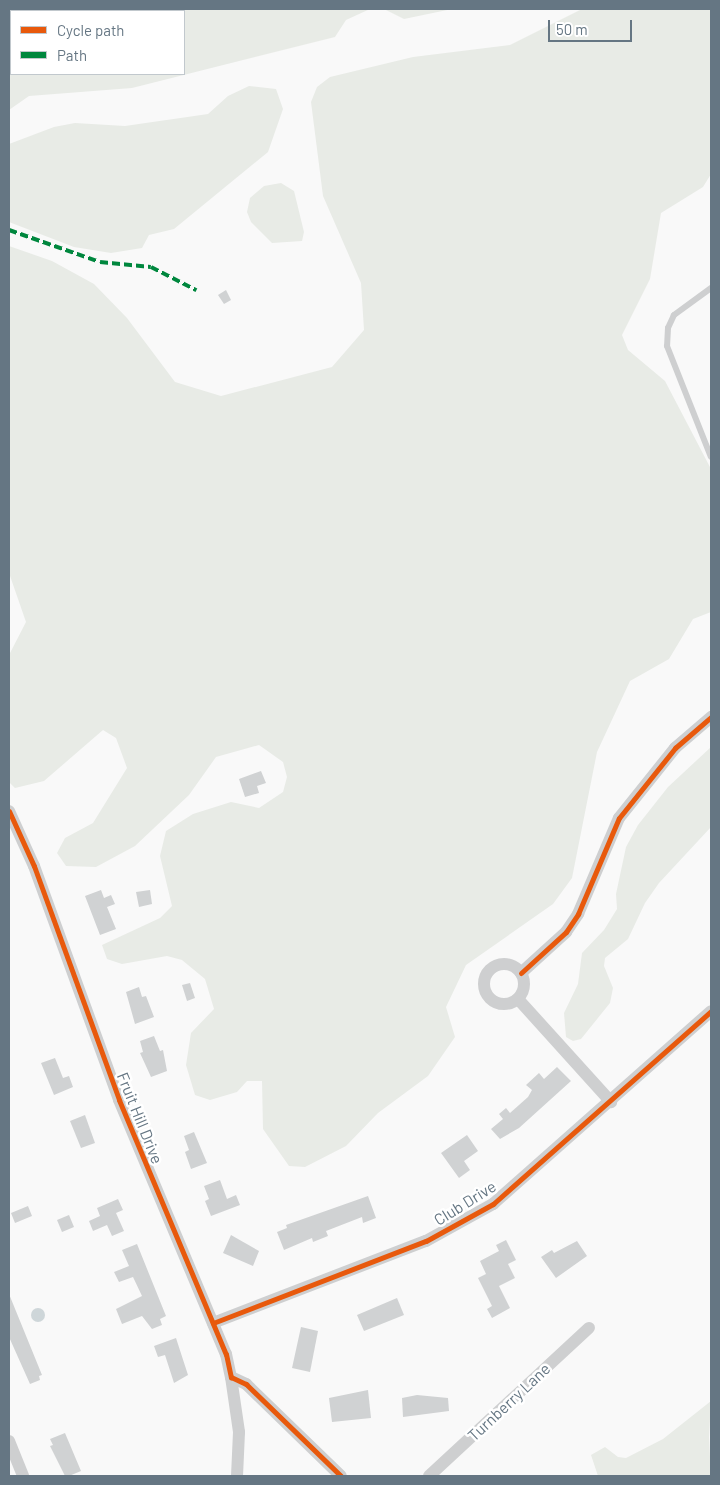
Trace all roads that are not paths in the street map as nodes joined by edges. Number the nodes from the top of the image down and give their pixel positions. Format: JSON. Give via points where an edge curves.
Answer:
{"nodes":[{"id":1,"x":711,"y":288,"type":"edge"},
{"id":2,"x":711,"y":457,"type":"edge"},
{"id":3,"x":711,"y":717,"type":"edge"},
{"id":4,"x":9,"y":811,"type":"edge"},
{"id":5,"x":521,"y":973,"type":"junction"},
{"id":6,"x":518,"y":999,"type":"junction"},
{"id":7,"x":711,"y":1012,"type":"edge"},
{"id":8,"x":611,"y":1102,"type":"junction"},
{"id":9,"x":213,"y":1323,"type":"junction"},
{"id":10,"x":589,"y":1328,"type":"dead end"},
{"id":11,"x":231,"y":1377,"type":"junction"},
{"id":12,"x":9,"y":1440,"type":"edge"},
{"id":13,"x":23,"y":1476,"type":"edge"},
{"id":14,"x":237,"y":1476,"type":"edge"},
{"id":15,"x":341,"y":1476,"type":"edge"},
{"id":16,"x":429,"y":1476,"type":"edge"}],
"edges":[{"from":1,"to":2,"type":"lane","via":[[674,315],[668,328],[666,346]]},
{"from":3,"to":5,"type":"street","via":[[675,748],[619,818],[578,914],[566,932]]},
{"from":4,"to":9,"type":"street","name":"Fruit Hill Drive","via":[[34,866],[119,1100]]},
{"from":5,"to":6,"type":"street","via":[[525,986]]},
{"from":5,"to":6,"type":"street","via":[[503,964],[490,970],[484,981],[491,1000],[505,1004]]},
{"from":6,"to":8,"type":"street"},
{"from":7,"to":8,"type":"street","name":"Club Drive"},
{"from":8,"to":9,"type":"street","name":"Club Drive","via":[[493,1204],[444,1232]]},
{"from":9,"to":11,"type":"street","name":"Fruit Hill Drive","via":[[226,1354]]},
{"from":10,"to":16,"type":"street","name":"Turnberry Lane"},
{"from":11,"to":14,"type":"street","via":[[239,1432]]},
{"from":11,"to":15,"type":"street","via":[[246,1384]]},
{"from":12,"to":13,"type":"street"}]}
